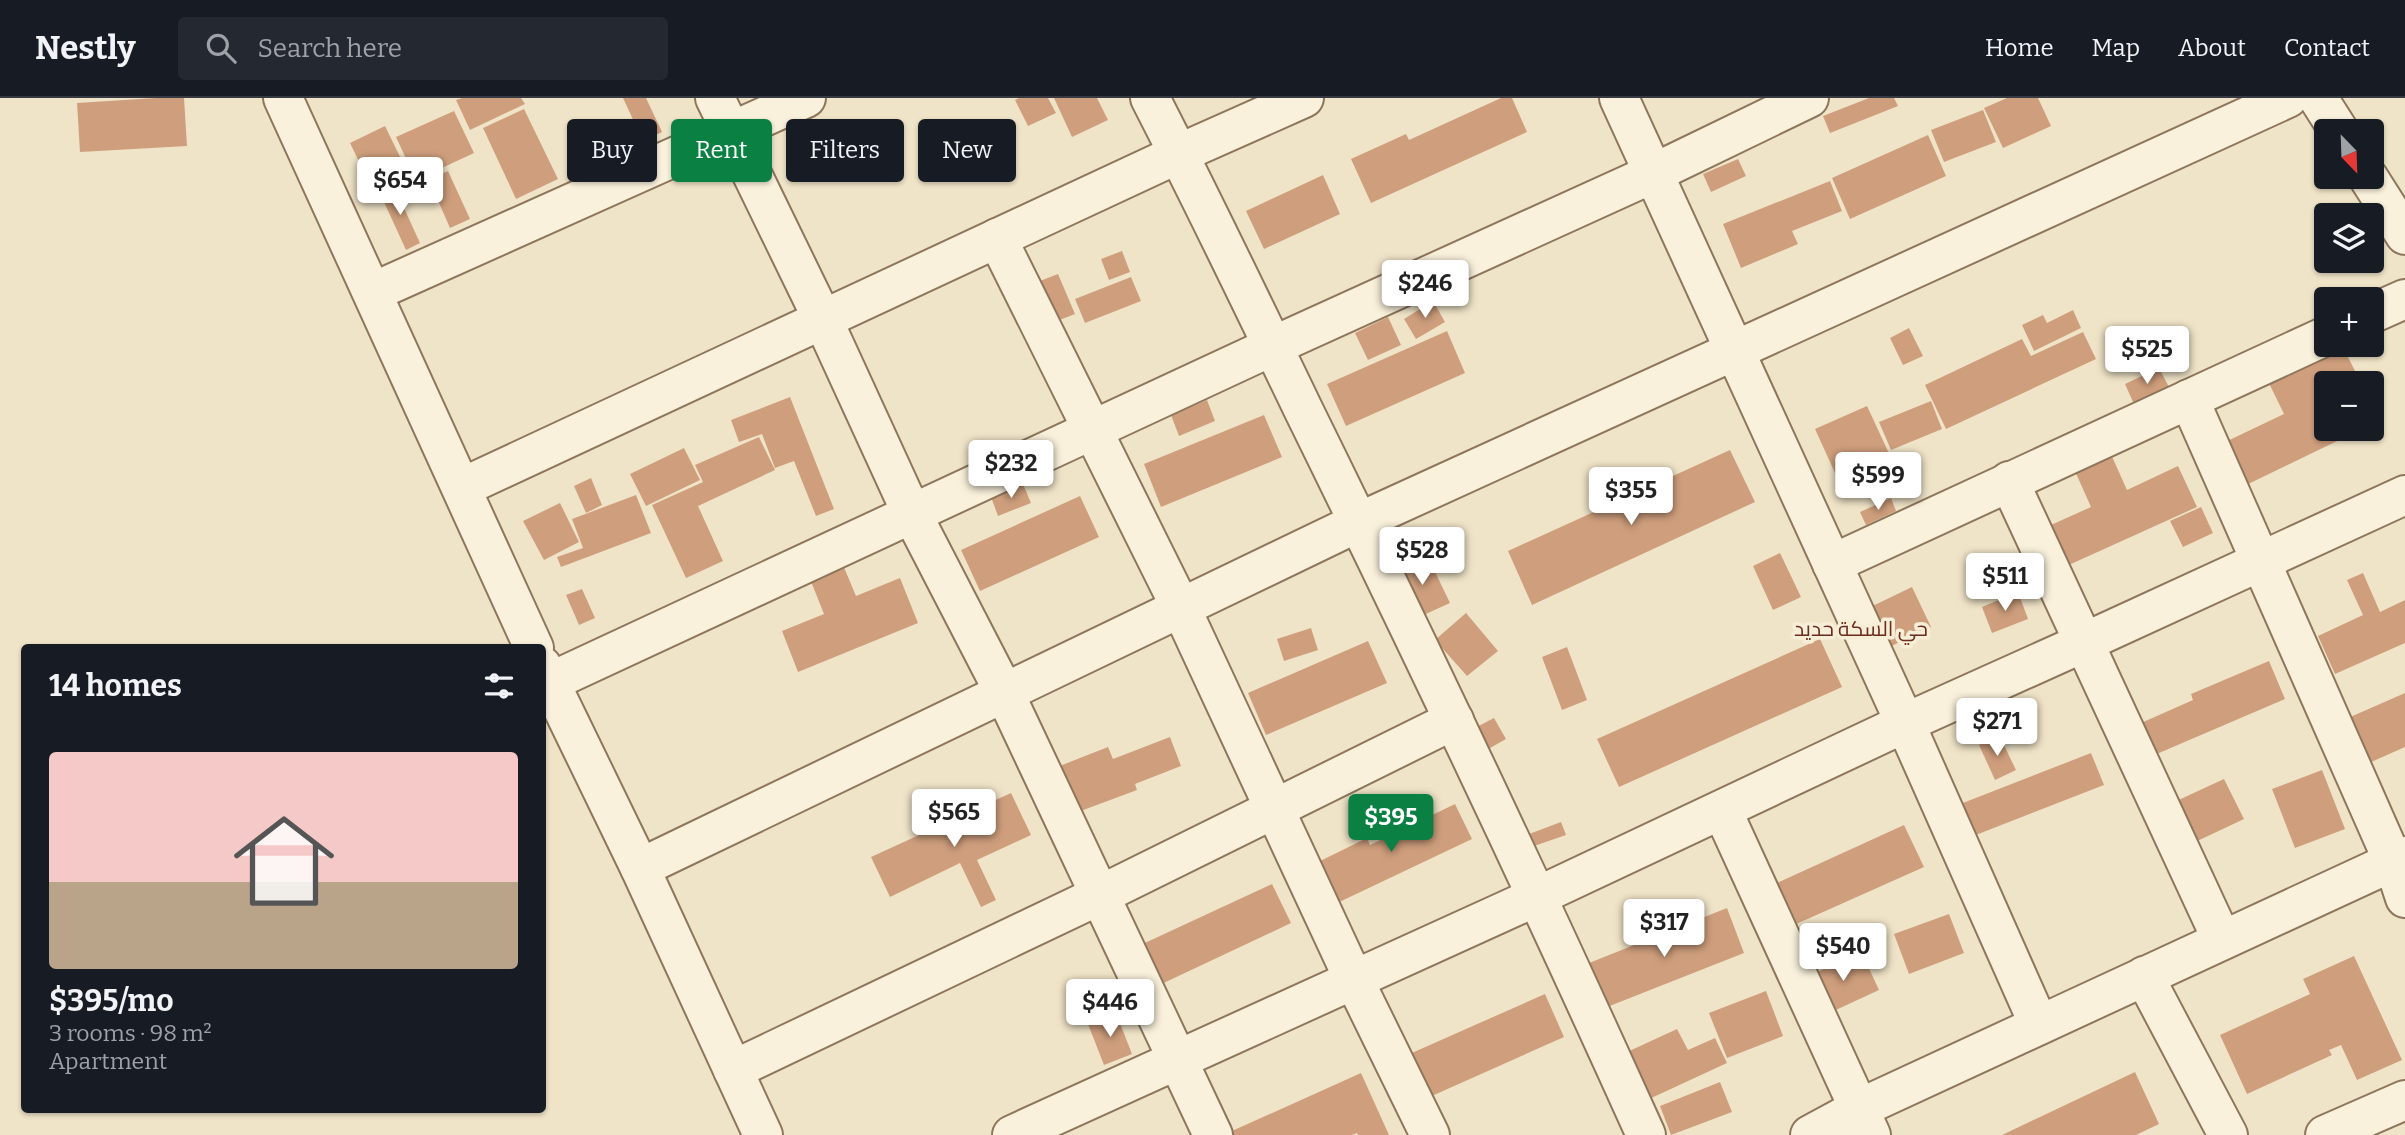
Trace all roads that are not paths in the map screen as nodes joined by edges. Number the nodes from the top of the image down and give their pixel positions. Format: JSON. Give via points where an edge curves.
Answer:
{"nodes":[{"id":1,"x":283,"y":98,"type":"edge"},
{"id":2,"x":715,"y":98,"type":"edge"},
{"id":3,"x":806,"y":98,"type":"edge"},
{"id":4,"x":1150,"y":98,"type":"edge"},
{"id":5,"x":1304,"y":98,"type":"edge"},
{"id":6,"x":1619,"y":98,"type":"edge"},
{"id":7,"x":1809,"y":98,"type":"edge"},
{"id":8,"x":2288,"y":98,"type":"edge"},
{"id":9,"x":2318,"y":98,"type":"edge"},
{"id":10,"x":724,"y":119,"type":"edge"},
{"id":11,"x":758,"y":119,"type":"edge"},
{"id":12,"x":2331,"y":119,"type":"edge"},
{"id":13,"x":1178,"y":154,"type":"junction"},
{"id":14,"x":671,"y":158,"type":"edge"},
{"id":15,"x":1654,"y":173,"type":"junction"},
{"id":16,"x":754,"y":182,"type":"edge"},
{"id":17,"x":2376,"y":189,"type":"edge"},
{"id":18,"x":2405,"y":234,"type":"edge"},
{"id":19,"x":997,"y":238,"type":"junction"},
{"id":20,"x":373,"y":292,"type":"junction"},
{"id":21,"x":2405,"y":299,"type":"edge"},
{"id":22,"x":2384,"y":308,"type":"edge"},
{"id":23,"x":822,"y":320,"type":"junction"},
{"id":24,"x":2314,"y":342,"type":"edge"},
{"id":25,"x":1273,"y":346,"type":"junction"},
{"id":26,"x":1734,"y":350,"type":"junction"},
{"id":27,"x":2189,"y":399,"type":"junction"},
{"id":28,"x":1092,"y":430,"type":"junction"},
{"id":29,"x":2009,"y":481,"type":"junction"},
{"id":30,"x":463,"y":487,"type":"junction"},
{"id":31,"x":2405,"y":495,"type":"edge"},
{"id":32,"x":912,"y":514,"type":"junction"},
{"id":33,"x":1359,"y":522,"type":"junction"},
{"id":34,"x":2261,"y":561,"type":"junction"},
{"id":35,"x":1832,"y":564,"type":"junction"},
{"id":36,"x":1181,"y":608,"type":"junction"},
{"id":37,"x":2085,"y":642,"type":"junction"},
{"id":38,"x":532,"y":644,"type":"edge"},
{"id":39,"x":546,"y":674,"type":"edge"},
{"id":40,"x":1004,"y":692,"type":"junction"},
{"id":41,"x":1454,"y":720,"type":"junction"},
{"id":42,"x":1905,"y":723,"type":"junction"},
{"id":43,"x":1274,"y":807,"type":"junction"},
{"id":44,"x":1721,"y":810,"type":"junction"},
{"id":45,"x":2399,"y":859,"type":"edge"},
{"id":46,"x":640,"y":868,"type":"junction"},
{"id":47,"x":1100,"y":895,"type":"junction"},
{"id":48,"x":1538,"y":895,"type":"junction"},
{"id":49,"x":2405,"y":898,"type":"edge"},
{"id":50,"x":2222,"y":940,"type":"junction"},
{"id":51,"x":2144,"y":976,"type":"junction"},
{"id":52,"x":1354,"y":980,"type":"junction"},
{"id":53,"x":2039,"y":1025,"type":"junction"},
{"id":54,"x":1177,"y":1060,"type":"junction"},
{"id":55,"x":733,"y":1070,"type":"junction"},
{"id":56,"x":2405,"y":1100,"type":"edge"},
{"id":57,"x":1864,"y":1122,"type":"edge"},
{"id":58,"x":763,"y":1135,"type":"edge"},
{"id":59,"x":1012,"y":1135,"type":"edge"},
{"id":60,"x":1213,"y":1135,"type":"edge"},
{"id":61,"x":1430,"y":1135,"type":"edge"},
{"id":62,"x":1646,"y":1135,"type":"edge"},
{"id":63,"x":1810,"y":1135,"type":"edge"},
{"id":64,"x":2228,"y":1135,"type":"edge"},
{"id":65,"x":2325,"y":1135,"type":"edge"}],
"edges":[{"from":1,"to":20,"type":"street"},
{"from":2,"to":10,"type":"street"},
{"from":3,"to":11,"type":"street"},
{"from":4,"to":13,"type":"street"},
{"from":5,"to":13,"type":"street"},
{"from":6,"to":15,"type":"street"},
{"from":7,"to":15,"type":"street"},
{"from":8,"to":26,"type":"street"},
{"from":9,"to":12,"type":"street"},
{"from":13,"to":19,"type":"street"},
{"from":13,"to":25,"type":"street"},
{"from":14,"to":20,"type":"street"},
{"from":15,"to":25,"type":"street"},
{"from":15,"to":26,"type":"street"},
{"from":16,"to":23,"type":"street"},
{"from":17,"to":18,"type":"street"},
{"from":19,"to":23,"type":"street"},
{"from":19,"to":28,"type":"street"},
{"from":20,"to":30,"type":"street"},
{"from":21,"to":22,"type":"street"},
{"from":23,"to":30,"type":"street"},
{"from":23,"to":32,"type":"street"},
{"from":24,"to":27,"type":"street"},
{"from":25,"to":28,"type":"street"},
{"from":25,"to":33,"type":"street"},
{"from":26,"to":33,"type":"street"},
{"from":26,"to":35,"type":"street"},
{"from":27,"to":29,"type":"street"},
{"from":27,"to":34,"type":"street"},
{"from":28,"to":32,"type":"street"},
{"from":28,"to":36,"type":"street"},
{"from":29,"to":35,"type":"street"},
{"from":29,"to":37,"type":"street"},
{"from":30,"to":38,"type":"street"},
{"from":31,"to":34,"type":"street"},
{"from":32,"to":39,"type":"street"},
{"from":32,"to":40,"type":"street"},
{"from":33,"to":36,"type":"street"},
{"from":33,"to":41,"type":"street"},
{"from":34,"to":37,"type":"street"},
{"from":34,"to":45,"type":"street"},
{"from":35,"to":42,"type":"street"},
{"from":36,"to":40,"type":"street"},
{"from":36,"to":43,"type":"street"},
{"from":37,"to":42,"type":"street"},
{"from":37,"to":50,"type":"street"},
{"from":39,"to":46,"type":"street"},
{"from":40,"to":46,"type":"street"},
{"from":40,"to":47,"type":"street"},
{"from":41,"to":43,"type":"street"},
{"from":41,"to":48,"type":"street"},
{"from":42,"to":44,"type":"street"},
{"from":42,"to":53,"type":"street"},
{"from":43,"to":47,"type":"street"},
{"from":43,"to":52,"type":"street"},
{"from":44,"to":48,"type":"street"},
{"from":44,"to":57,"type":"street"},
{"from":45,"to":49,"type":"street"},
{"from":45,"to":50,"type":"street"},
{"from":46,"to":55,"type":"street"},
{"from":47,"to":54,"type":"street"},
{"from":47,"to":55,"type":"street"},
{"from":48,"to":52,"type":"street"},
{"from":48,"to":62,"type":"street"},
{"from":50,"to":51,"type":"street"},
{"from":51,"to":53,"type":"street"},
{"from":51,"to":64,"type":"street"},
{"from":52,"to":54,"type":"street"},
{"from":52,"to":61,"type":"street"},
{"from":53,"to":57,"type":"street"},
{"from":54,"to":59,"type":"street"},
{"from":54,"to":60,"type":"street"},
{"from":55,"to":58,"type":"street"},
{"from":56,"to":65,"type":"street"},
{"from":57,"to":63,"type":"street"}]}
